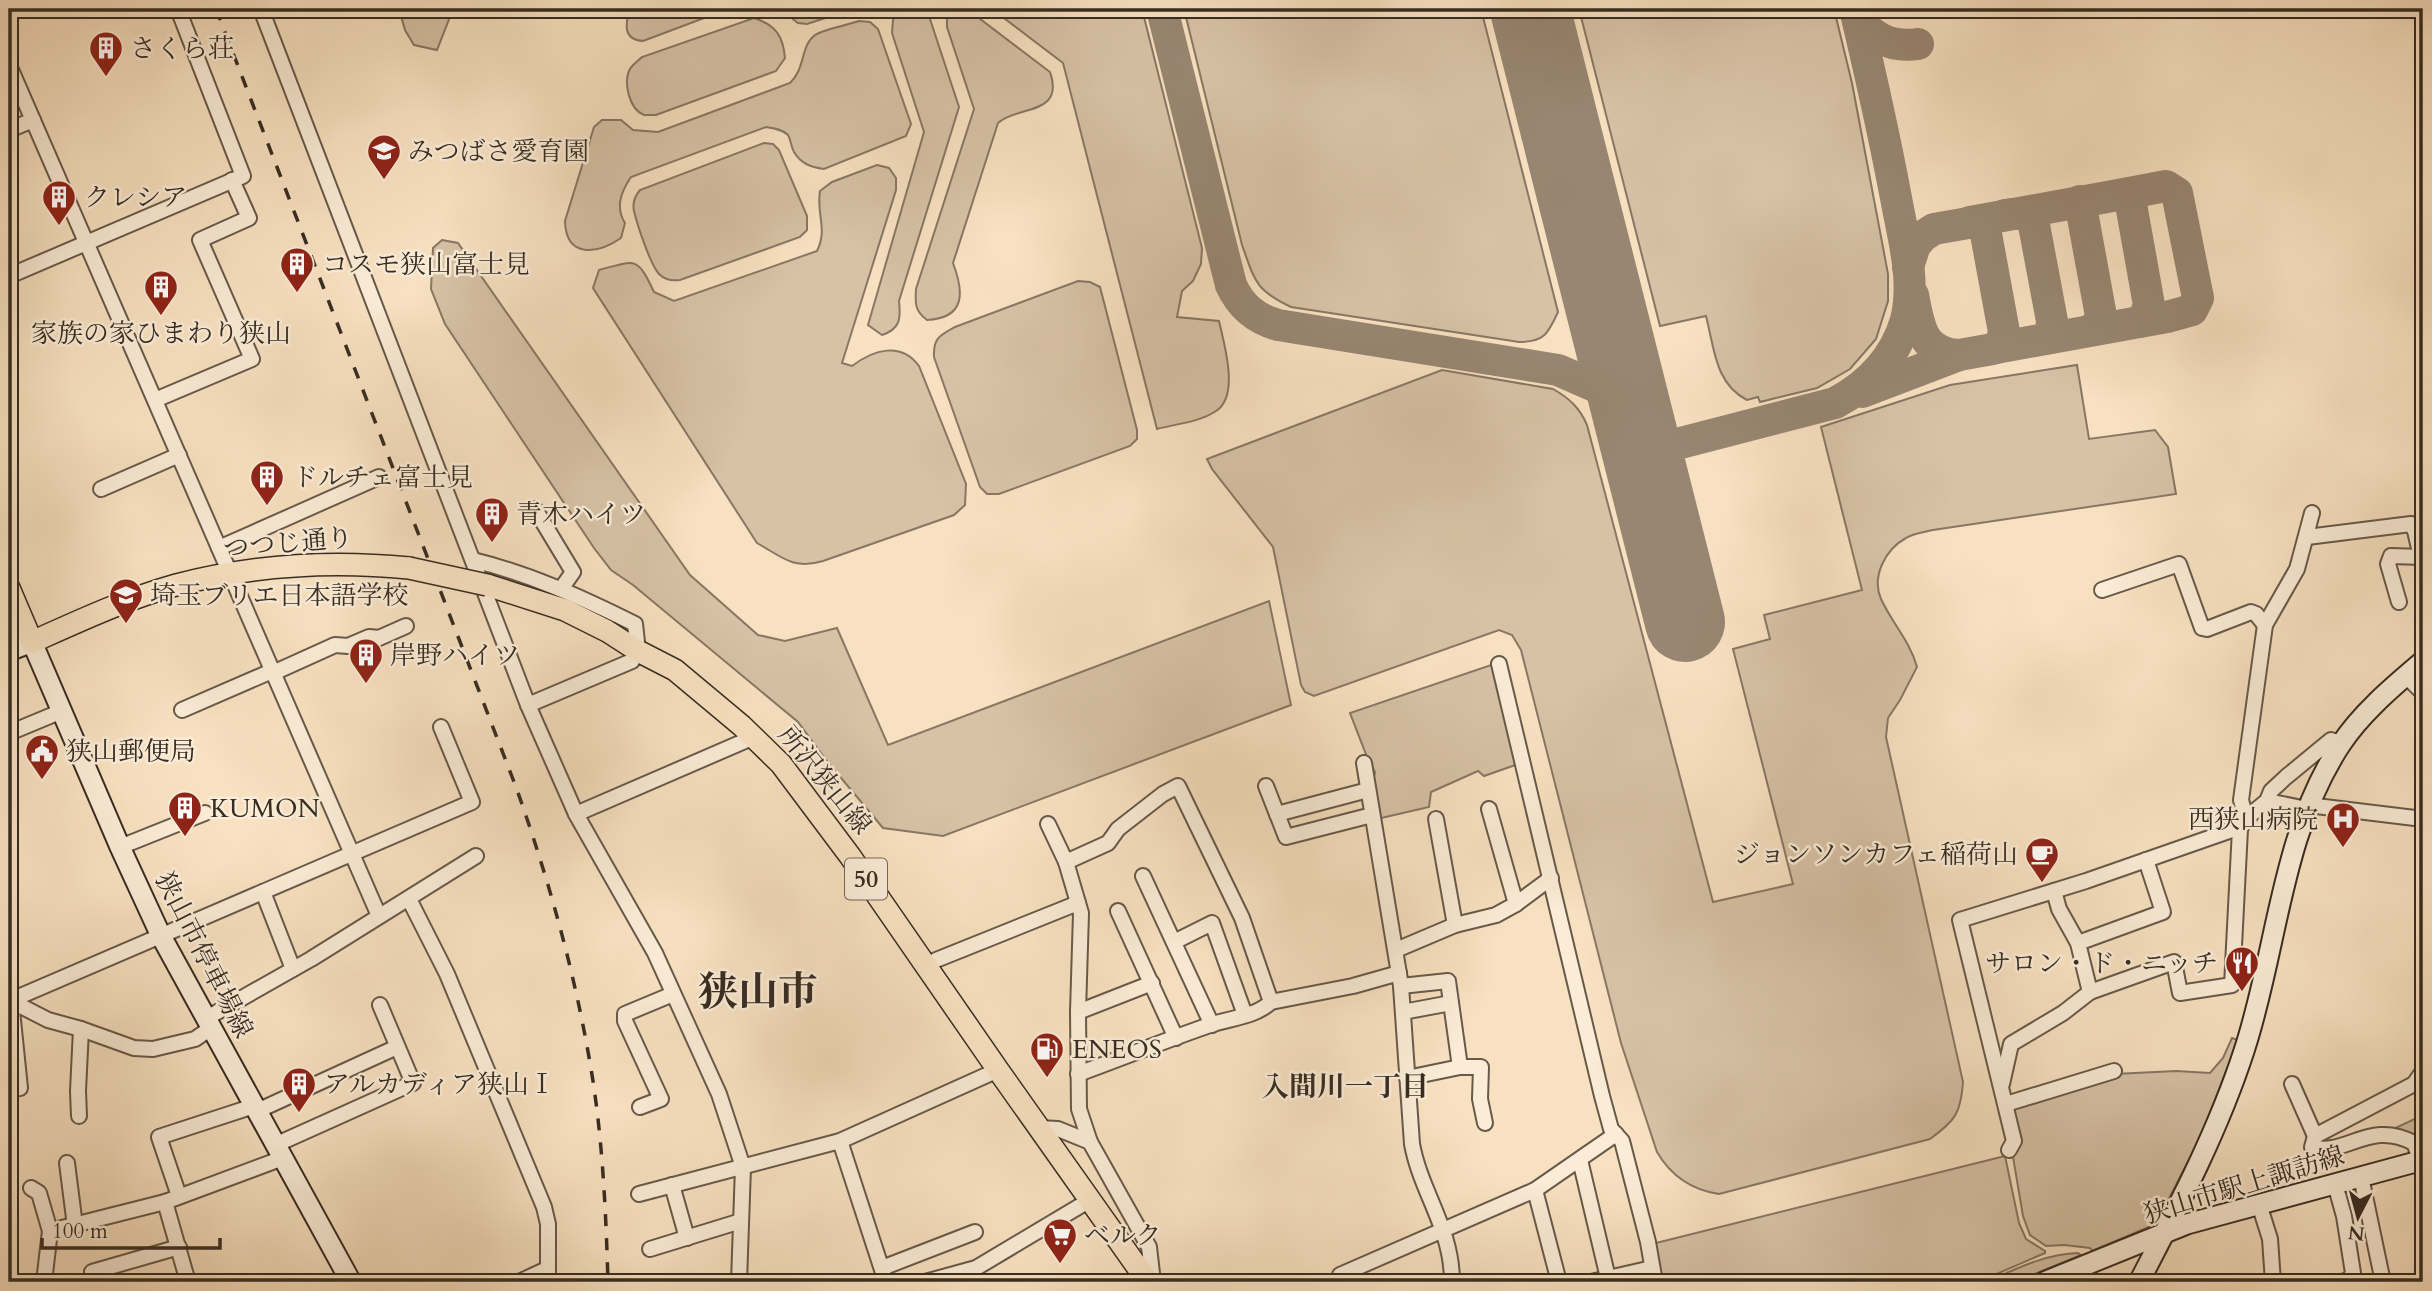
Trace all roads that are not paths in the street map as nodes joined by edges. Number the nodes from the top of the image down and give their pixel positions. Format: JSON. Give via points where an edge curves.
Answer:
{"nodes":[{"id":1,"x":178,"y":9,"type":"edge"},
{"id":2,"x":261,"y":9,"type":"edge"},
{"id":3,"x":9,"y":65,"type":"edge"},
{"id":4,"x":33,"y":120,"type":"junction"},
{"id":5,"x":9,"y":131,"type":"edge"},
{"id":6,"x":232,"y":180,"type":"junction"},
{"id":7,"x":86,"y":243,"type":"junction"},
{"id":8,"x":9,"y":276,"type":"edge"},
{"id":9,"x":155,"y":400,"type":"junction"},
{"id":10,"x":179,"y":454,"type":"junction"},
{"id":11,"x":379,"y":477,"type":"dead end"},
{"id":12,"x":101,"y":489,"type":"dead end"},
{"id":13,"x":535,"y":509,"type":"dead end"},
{"id":14,"x":2312,"y":513,"type":"dead end"},
{"id":15,"x":2306,"y":537,"type":"junction"},
{"id":16,"x":219,"y":548,"type":"junction"},
{"id":17,"x":2422,"y":557,"type":"edge"},
{"id":18,"x":473,"y":560,"type":"junction"},
{"id":19,"x":409,"y":568,"type":"joint"},
{"id":20,"x":230,"y":573,"type":"junction"},
{"id":21,"x":9,"y":588,"type":"edge"},
{"id":22,"x":561,"y":589,"type":"junction"},
{"id":23,"x":2102,"y":590,"type":"dead end"},
{"id":24,"x":2399,"y":602,"type":"dead end"},
{"id":25,"x":2265,"y":625,"type":"junction"},
{"id":26,"x":406,"y":626,"type":"dead end"},
{"id":27,"x":32,"y":642,"type":"junction"},
{"id":28,"x":9,"y":651,"type":"edge"},
{"id":29,"x":638,"y":651,"type":"junction"},
{"id":30,"x":2423,"y":661,"type":"edge"},
{"id":31,"x":1499,"y":664,"type":"dead end"},
{"id":32,"x":273,"y":672,"type":"junction"},
{"id":33,"x":2406,"y":676,"type":"junction"},
{"id":34,"x":2423,"y":693,"type":"edge"},
{"id":35,"x":528,"y":705,"type":"junction"},
{"id":36,"x":62,"y":710,"type":"junction"},
{"id":37,"x":182,"y":710,"type":"dead end"},
{"id":38,"x":441,"y":727,"type":"dead end"},
{"id":39,"x":9,"y":733,"type":"edge"},
{"id":40,"x":754,"y":737,"type":"junction"},
{"id":41,"x":2342,"y":743,"type":"junction"},
{"id":42,"x":1364,"y":763,"type":"dead end"},
{"id":43,"x":1266,"y":786,"type":"dead end"},
{"id":44,"x":1368,"y":790,"type":"junction"},
{"id":45,"x":2267,"y":801,"type":"junction"},
{"id":46,"x":2307,"y":807,"type":"junction"},
{"id":47,"x":1489,"y":809,"type":"dead end"},
{"id":48,"x":205,"y":813,"type":"dead end"},
{"id":49,"x":576,"y":814,"type":"junction"},
{"id":50,"x":1277,"y":814,"type":"junction"},
{"id":51,"x":1372,"y":815,"type":"junction"},
{"id":52,"x":2246,"y":817,"type":"junction"},
{"id":53,"x":1436,"y":819,"type":"dead end"},
{"id":54,"x":2423,"y":819,"type":"edge"},
{"id":55,"x":1048,"y":824,"type":"dead end"},
{"id":56,"x":120,"y":847,"type":"junction"},
{"id":57,"x":352,"y":854,"type":"junction"},
{"id":58,"x":476,"y":856,"type":"dead end"},
{"id":59,"x":2146,"y":860,"type":"junction"},
{"id":60,"x":1066,"y":862,"type":"junction"},
{"id":61,"x":1143,"y":876,"type":"dead end"},
{"id":62,"x":1550,"y":878,"type":"junction"},
{"id":63,"x":2054,"y":891,"type":"junction"},
{"id":64,"x":263,"y":892,"type":"junction"},
{"id":65,"x":409,"y":899,"type":"junction"},
{"id":66,"x":1078,"y":903,"type":"junction"},
{"id":67,"x":1516,"y":904,"type":"junction"},
{"id":68,"x":1118,"y":911,"type":"dead end"},
{"id":69,"x":379,"y":916,"type":"junction"},
{"id":70,"x":1455,"y":925,"type":"junction"},
{"id":71,"x":161,"y":936,"type":"junction"},
{"id":72,"x":1174,"y":942,"type":"junction"},
{"id":73,"x":2078,"y":943,"type":"junction"},
{"id":74,"x":1396,"y":950,"type":"junction"},
{"id":75,"x":927,"y":966,"type":"junction"},
{"id":76,"x":293,"y":969,"type":"junction"},
{"id":77,"x":1400,"y":979,"type":"junction"},
{"id":78,"x":1152,"y":983,"type":"junction"},
{"id":79,"x":2090,"y":992,"type":"junction"},
{"id":80,"x":673,"y":994,"type":"junction"},
{"id":81,"x":9,"y":1001,"type":"edge"},
{"id":82,"x":1271,"y":1002,"type":"junction"},
{"id":83,"x":1451,"y":1003,"type":"junction"},
{"id":84,"x":380,"y":1006,"type":"dead end"},
{"id":85,"x":1078,"y":1012,"type":"junction"},
{"id":86,"x":1403,"y":1012,"type":"junction"},
{"id":87,"x":1245,"y":1016,"type":"junction"},
{"id":88,"x":208,"y":1023,"type":"junction"},
{"id":89,"x":1212,"y":1024,"type":"junction"},
{"id":90,"x":81,"y":1029,"type":"junction"},
{"id":91,"x":1176,"y":1038,"type":"junction"},
{"id":92,"x":397,"y":1047,"type":"junction"},
{"id":93,"x":1460,"y":1067,"type":"junction"},
{"id":94,"x":998,"y":1070,"type":"junction"},
{"id":95,"x":2114,"y":1071,"type":"dead end"},
{"id":96,"x":2423,"y":1071,"type":"edge"},
{"id":97,"x":1078,"y":1074,"type":"junction"},
{"id":98,"x":1407,"y":1078,"type":"junction"},
{"id":99,"x":2292,"y":1084,"type":"dead end"},
{"id":100,"x":2002,"y":1085,"type":"junction"},
{"id":101,"x":9,"y":1090,"type":"edge"},
{"id":102,"x":2006,"y":1104,"type":"junction"},
{"id":103,"x":640,"y":1107,"type":"dead end"},
{"id":104,"x":255,"y":1108,"type":"junction"},
{"id":105,"x":79,"y":1116,"type":"dead end"},
{"id":106,"x":1485,"y":1123,"type":"dead end"},
{"id":107,"x":1040,"y":1128,"type":"junction"},
{"id":108,"x":1616,"y":1134,"type":"junction"},
{"id":109,"x":2315,"y":1136,"type":"junction"},
{"id":110,"x":840,"y":1141,"type":"junction"},
{"id":111,"x":1090,"y":1142,"type":"junction"},
{"id":112,"x":2008,"y":1150,"type":"dead end"},
{"id":113,"x":279,"y":1152,"type":"junction"},
{"id":114,"x":1580,"y":1160,"type":"junction"},
{"id":115,"x":2422,"y":1160,"type":"edge"},
{"id":116,"x":67,"y":1163,"type":"dead end"},
{"id":117,"x":743,"y":1167,"type":"junction"},
{"id":118,"x":2361,"y":1177,"type":"junction"},
{"id":119,"x":2335,"y":1184,"type":"junction"},
{"id":120,"x":672,"y":1185,"type":"junction"},
{"id":121,"x":31,"y":1188,"type":"dead end"},
{"id":122,"x":1535,"y":1190,"type":"junction"},
{"id":123,"x":639,"y":1194,"type":"dead end"},
{"id":124,"x":172,"y":1199,"type":"junction"},
{"id":125,"x":1090,"y":1200,"type":"junction"},
{"id":126,"x":2259,"y":1204,"type":"junction"},
{"id":127,"x":741,"y":1221,"type":"junction"},
{"id":128,"x":75,"y":1226,"type":"junction"},
{"id":129,"x":1444,"y":1230,"type":"junction"},
{"id":130,"x":50,"y":1231,"type":"junction"},
{"id":131,"x":975,"y":1231,"type":"dead end"},
{"id":132,"x":2163,"y":1235,"type":"junction"},
{"id":133,"x":687,"y":1238,"type":"junction"},
{"id":134,"x":178,"y":1247,"type":"junction"},
{"id":135,"x":650,"y":1249,"type":"dead end"},
{"id":136,"x":884,"y":1275,"type":"edge"},
{"id":137,"x":1654,"y":1275,"type":"edge"},
{"id":138,"x":547,"y":1276,"type":"edge"},
{"id":139,"x":1608,"y":1278,"type":"junction"},
{"id":140,"x":44,"y":1282,"type":"edge"},
{"id":141,"x":95,"y":1282,"type":"edge"},
{"id":142,"x":188,"y":1282,"type":"edge"},
{"id":143,"x":351,"y":1282,"type":"edge"},
{"id":144,"x":519,"y":1282,"type":"edge"},
{"id":145,"x":739,"y":1282,"type":"edge"},
{"id":146,"x":925,"y":1282,"type":"edge"},
{"id":147,"x":1151,"y":1282,"type":"edge"},
{"id":148,"x":1338,"y":1282,"type":"edge"},
{"id":149,"x":1452,"y":1282,"type":"edge"},
{"id":150,"x":1559,"y":1282,"type":"edge"},
{"id":151,"x":1591,"y":1282,"type":"edge"},
{"id":152,"x":2044,"y":1282,"type":"edge"},
{"id":153,"x":2139,"y":1282,"type":"edge"},
{"id":154,"x":2273,"y":1282,"type":"edge"},
{"id":155,"x":2342,"y":1282,"type":"edge"},
{"id":156,"x":2383,"y":1282,"type":"edge"}],
"edges":[{"from":1,"to":6,"type":"street","via":[[243,176]]},
{"from":2,"to":18,"type":"street"},
{"from":3,"to":4,"type":"street"},
{"from":4,"to":5,"type":"street"},
{"from":4,"to":7,"type":"street"},
{"from":6,"to":7,"type":"street"},
{"from":6,"to":9,"type":"street","via":[[249,218],[200,240],[252,359]]},
{"from":7,"to":8,"type":"street"},
{"from":7,"to":9,"type":"street"},
{"from":9,"to":10,"type":"street"},
{"from":10,"to":12,"type":"street"},
{"from":10,"to":16,"type":"street"},
{"from":11,"to":16,"type":"street"},
{"from":13,"to":22,"type":"street","via":[[573,572]]},
{"from":14,"to":15,"type":"street"},
{"from":15,"to":17,"type":"street","via":[[2411,524]]},
{"from":15,"to":25,"type":"street","via":[[2297,569]]},
{"from":16,"to":20,"type":"street"},
{"from":17,"to":24,"type":"street","via":[[2390,556]]},
{"from":18,"to":22,"type":"street"},
{"from":18,"to":35,"type":"street"},
{"from":19,"to":20,"type":"main road","name":"つつじ通り","number":"50","via":[[311,564]]},
{"from":19,"to":29,"type":"main road","name":"所沢狭山線","number":"50","bridge":true,"via":[[487,584],[565,610]]},
{"from":20,"to":27,"type":"main road","name":"つつじ通り","number":"50","via":[[137,598]]},
{"from":20,"to":32,"type":"street"},
{"from":21,"to":27,"type":"main road"},
{"from":22,"to":29,"type":"street","via":[[635,624]]},
{"from":23,"to":25,"type":"street","via":[[2179,564],[2202,628],[2251,612]]},
{"from":25,"to":52,"type":"street","via":[[2241,800]]},
{"from":26,"to":32,"type":"street","via":[[379,638],[335,645]]},
{"from":27,"to":28,"type":"street"},
{"from":27,"to":36,"type":"street","name":"狭山市停車場線"},
{"from":29,"to":35,"type":"street","via":[[632,661]]},
{"from":29,"to":40,"type":"main road","name":"所沢狭山線","number":"50","via":[[675,670]]},
{"from":30,"to":33,"type":"street"},
{"from":31,"to":62,"type":"street"},
{"from":32,"to":37,"type":"street"},
{"from":32,"to":57,"type":"street"},
{"from":33,"to":34,"type":"street"},
{"from":33,"to":41,"type":"street"},
{"from":35,"to":49,"type":"street"},
{"from":36,"to":39,"type":"street"},
{"from":36,"to":56,"type":"street","name":"狭山市停車場線"},
{"from":38,"to":57,"type":"street","via":[[471,802]]},
{"from":40,"to":49,"type":"street"},
{"from":40,"to":75,"type":"main road","name":"所沢狭山線","number":"50","via":[[829,825]]},
{"from":41,"to":45,"type":"street","via":[[2331,740],[2271,791]]},
{"from":41,"to":46,"type":"street"},
{"from":42,"to":44,"type":"street"},
{"from":43,"to":50,"type":"street"},
{"from":44,"to":50,"type":"street"},
{"from":44,"to":51,"type":"street"},
{"from":45,"to":46,"type":"street"},
{"from":45,"to":52,"type":"street"},
{"from":46,"to":54,"type":"street"},
{"from":46,"to":132,"type":"street","via":[[2244,1052],[2213,1132]]},
{"from":47,"to":67,"type":"street"},
{"from":48,"to":56,"type":"street"},
{"from":49,"to":80,"type":"street","via":[[655,953]]},
{"from":50,"to":51,"type":"street","via":[[1286,837]]},
{"from":51,"to":74,"type":"street"},
{"from":52,"to":59,"type":"street","via":[[2232,830]]},
{"from":52,"to":79,"type":"street","via":[[2240,829],[2232,985],[2180,993],[2174,962]]},
{"from":53,"to":70,"type":"street"},
{"from":55,"to":60,"type":"street"},
{"from":56,"to":71,"type":"street","name":"狭山市停車場線"},
{"from":57,"to":64,"type":"street"},
{"from":57,"to":69,"type":"street"},
{"from":58,"to":65,"type":"street"},
{"from":59,"to":63,"type":"street"},
{"from":59,"to":73,"type":"street","via":[[2163,912]]},
{"from":60,"to":66,"type":"street"},
{"from":60,"to":82,"type":"street","via":[[1108,843],[1118,829],[1178,786],[1242,918]]},
{"from":61,"to":72,"type":"street"},
{"from":62,"to":67,"type":"street"},
{"from":62,"to":108,"type":"street","via":[[1605,1107]]},
{"from":63,"to":73,"type":"street"},
{"from":63,"to":100,"type":"street","via":[[1960,920]]},
{"from":64,"to":71,"type":"street"},
{"from":64,"to":76,"type":"street"},
{"from":65,"to":69,"type":"street"},
{"from":65,"to":138,"type":"street","via":[[447,974],[544,1207]]},
{"from":66,"to":75,"type":"street"},
{"from":66,"to":85,"type":"street"},
{"from":67,"to":70,"type":"street","via":[[1496,915]]},
{"from":68,"to":78,"type":"street"},
{"from":69,"to":76,"type":"street"},
{"from":70,"to":74,"type":"street"},
{"from":71,"to":81,"type":"street"},
{"from":71,"to":88,"type":"street","name":"狭山市停車場線"},
{"from":72,"to":87,"type":"street","via":[[1212,923]]},
{"from":72,"to":89,"type":"street"},
{"from":73,"to":79,"type":"street"},
{"from":74,"to":77,"type":"street"},
{"from":75,"to":94,"type":"main road","name":"所沢狭山線","number":"50"},
{"from":76,"to":88,"type":"street"},
{"from":77,"to":82,"type":"street"},
{"from":77,"to":83,"type":"street","via":[[1448,981]]},
{"from":77,"to":86,"type":"street"},
{"from":78,"to":85,"type":"street"},
{"from":78,"to":91,"type":"street"},
{"from":79,"to":100,"type":"street","via":[[2011,1044]]},
{"from":80,"to":103,"type":"street","via":[[625,1014],[661,1099]]},
{"from":80,"to":117,"type":"street","via":[[719,1094]]},
{"from":81,"to":90,"type":"street","via":[[48,1020]]},
{"from":81,"to":101,"type":"street","via":[[20,1088]]},
{"from":82,"to":87,"type":"street"},
{"from":83,"to":86,"type":"street"},
{"from":83,"to":93,"type":"street"},
{"from":84,"to":92,"type":"street"},
{"from":85,"to":97,"type":"street"},
{"from":86,"to":98,"type":"street"},
{"from":87,"to":89,"type":"street"},
{"from":88,"to":90,"type":"street","via":[[195,1039],[153,1049],[134,1048]]},
{"from":88,"to":104,"type":"street","name":"狭山市停車場線"},
{"from":89,"to":91,"type":"street"},
{"from":90,"to":105,"type":"street"},
{"from":91,"to":97,"type":"street"},
{"from":92,"to":104,"type":"street"},
{"from":92,"to":113,"type":"street","via":[[413,1083]]},
{"from":93,"to":98,"type":"street"},
{"from":93,"to":106,"type":"street","via":[[1481,1068]]},
{"from":94,"to":107,"type":"main road","name":"所沢狭山線","number":"50"},
{"from":94,"to":110,"type":"street"},
{"from":95,"to":102,"type":"street"},
{"from":96,"to":109,"type":"street","via":[[2414,1084]]},
{"from":97,"to":111,"type":"street","via":[[1079,1109]]},
{"from":98,"to":129,"type":"street","via":[[1414,1157]]},
{"from":99,"to":109,"type":"street"},
{"from":100,"to":102,"type":"street"},
{"from":102,"to":112,"type":"street","via":[[2014,1141]]},
{"from":104,"to":113,"type":"street","name":"狭山市停車場線"},
{"from":104,"to":124,"type":"street","via":[[159,1137]]},
{"from":107,"to":111,"type":"street","via":[[1058,1129]]},
{"from":107,"to":125,"type":"main road","name":"所沢狭山線","number":"50"},
{"from":108,"to":114,"type":"street"},
{"from":108,"to":137,"type":"street","via":[[1622,1141]]},
{"from":109,"to":115,"type":"street","via":[[2312,1147],[2326,1150],[2380,1133],[2404,1138],[2416,1146]]},
{"from":110,"to":117,"type":"street"},
{"from":110,"to":136,"type":"street"},
{"from":111,"to":147,"type":"street","via":[[1149,1247]]},
{"from":113,"to":124,"type":"street"},
{"from":113,"to":143,"type":"street","name":"狭山市停車場線"},
{"from":114,"to":122,"type":"street"},
{"from":114,"to":139,"type":"street"},
{"from":115,"to":118,"type":"street","name":"狭山市駅上諏訪線"},
{"from":116,"to":128,"type":"street"},
{"from":117,"to":120,"type":"street"},
{"from":117,"to":127,"type":"street"},
{"from":118,"to":119,"type":"street","name":"狭山市駅上諏訪線"},
{"from":118,"to":156,"type":"street"},
{"from":119,"to":126,"type":"street","name":"狭山市駅上諏訪線"},
{"from":119,"to":155,"type":"street","via":[[2353,1273]]},
{"from":120,"to":123,"type":"street"},
{"from":120,"to":133,"type":"street"},
{"from":121,"to":130,"type":"street","via":[[39,1193]]},
{"from":122,"to":129,"type":"street"},
{"from":122,"to":150,"type":"street"},
{"from":124,"to":128,"type":"street"},
{"from":124,"to":134,"type":"street"},
{"from":125,"to":146,"type":"street","via":[[976,1268]]},
{"from":125,"to":147,"type":"main road","name":"所沢狭山線","number":"50"},
{"from":126,"to":132,"type":"street","name":"狭山市駅上諏訪線"},
{"from":126,"to":154,"type":"street","via":[[2270,1239]]},
{"from":127,"to":133,"type":"street"},
{"from":127,"to":145,"type":"street"},
{"from":128,"to":130,"type":"street"},
{"from":129,"to":148,"type":"street","via":[[1340,1275]]},
{"from":129,"to":149,"type":"street"},
{"from":130,"to":140,"type":"street"},
{"from":131,"to":136,"type":"street"},
{"from":132,"to":152,"type":"street","name":"狭山市駅上諏訪線"},
{"from":132,"to":153,"type":"street"},
{"from":133,"to":135,"type":"street"},
{"from":134,"to":141,"type":"street","via":[[92,1272]]},
{"from":134,"to":142,"type":"street"},
{"from":137,"to":139,"type":"street"},
{"from":138,"to":144,"type":"street"},
{"from":139,"to":151,"type":"street"}]}
